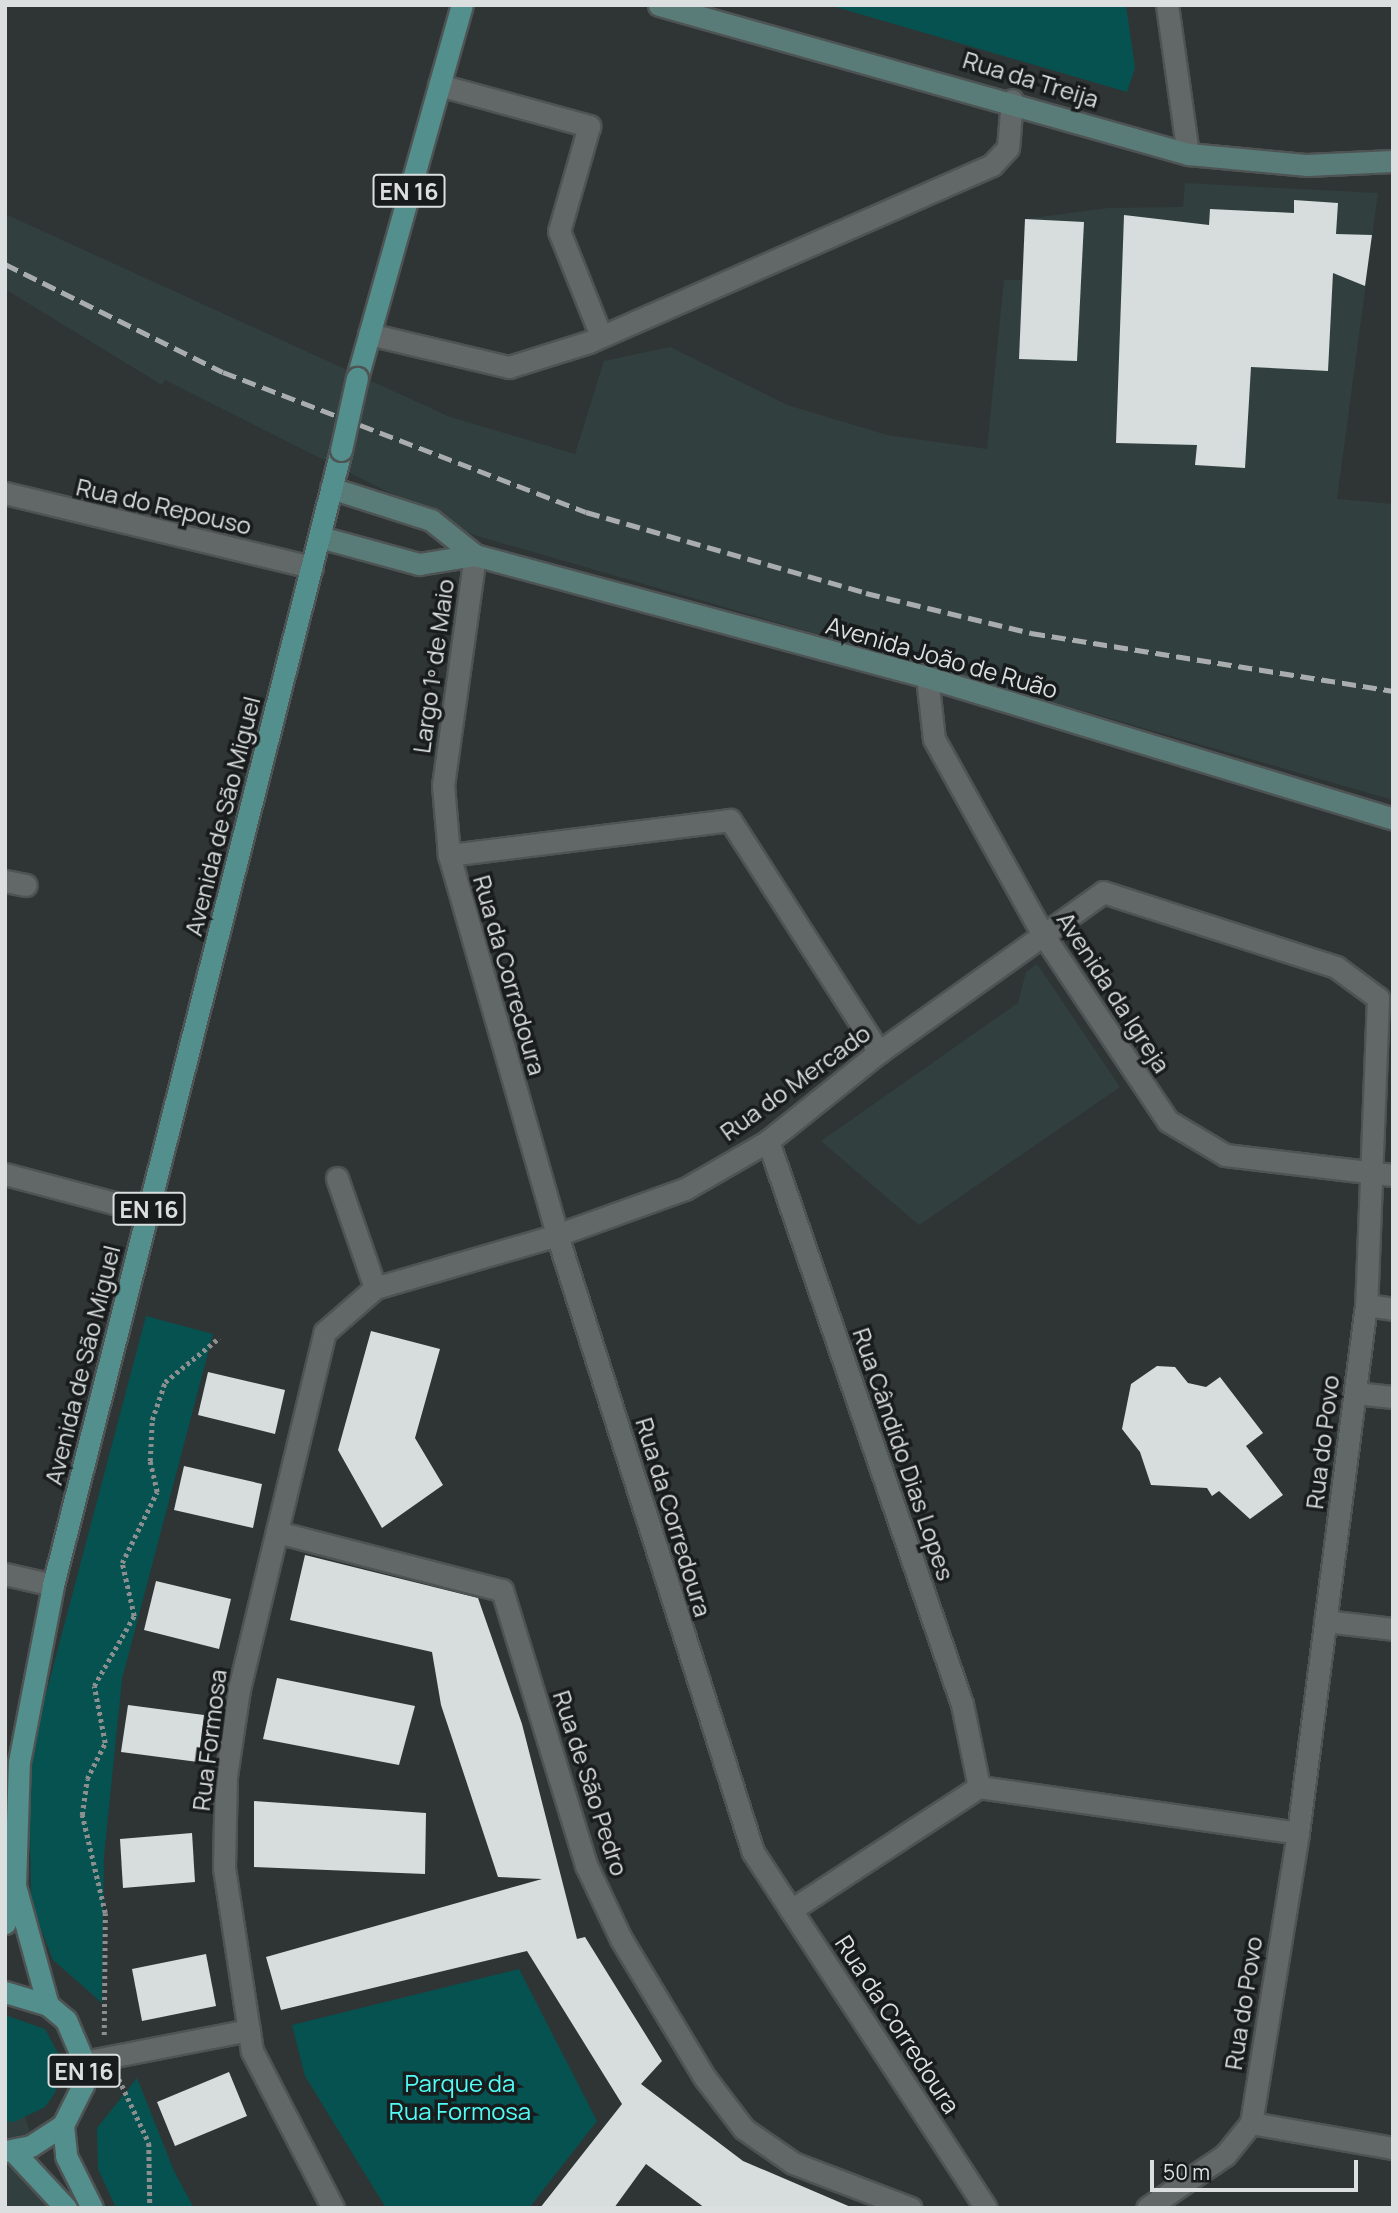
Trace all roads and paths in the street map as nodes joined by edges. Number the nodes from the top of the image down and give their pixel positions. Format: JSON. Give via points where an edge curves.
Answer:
{"nodes":[{"id":1,"x":462,"y":5,"type":"edge"},
{"id":2,"x":659,"y":5,"type":"edge"},
{"id":3,"x":1167,"y":5,"type":"edge"},
{"id":4,"x":439,"y":85,"type":"junction"},
{"id":5,"x":1012,"y":100,"type":"junction"},
{"id":6,"x":1188,"y":154,"type":"junction"},
{"id":7,"x":1393,"y":161,"type":"edge"},
{"id":8,"x":369,"y":334,"type":"junction"},
{"id":9,"x":601,"y":336,"type":"junction"},
{"id":10,"x":331,"y":488,"type":"junction"},
{"id":11,"x":5,"y":493,"type":"edge"},
{"id":12,"x":320,"y":537,"type":"junction"},
{"id":13,"x":475,"y":555,"type":"junction"},
{"id":14,"x":312,"y":567,"type":"junction"},
{"id":15,"x":927,"y":677,"type":"junction"},
{"id":16,"x":443,"y":785,"type":"joint"},
{"id":17,"x":1393,"y":819,"type":"edge"},
{"id":18,"x":449,"y":855,"type":"junction"},
{"id":19,"x":1042,"y":933,"type":"junction"},
{"id":20,"x":879,"y":1052,"type":"junction"},
{"id":21,"x":768,"y":1141,"type":"junction"},
{"id":22,"x":1371,"y":1172,"type":"junction"},
{"id":23,"x":5,"y":1174,"type":"edge"},
{"id":24,"x":1393,"y":1175,"type":"edge"},
{"id":25,"x":337,"y":1178,"type":"dead end"},
{"id":26,"x":148,"y":1212,"type":"junction"},
{"id":27,"x":557,"y":1235,"type":"junction"},
{"id":28,"x":375,"y":1288,"type":"junction"},
{"id":29,"x":1366,"y":1306,"type":"junction"},
{"id":30,"x":1393,"y":1309,"type":"edge"},
{"id":31,"x":219,"y":1338,"type":"dead end"},
{"id":32,"x":1354,"y":1392,"type":"junction"},
{"id":33,"x":1393,"y":1397,"type":"edge"},
{"id":34,"x":276,"y":1532,"type":"junction"},
{"id":35,"x":5,"y":1574,"type":"edge"},
{"id":36,"x":53,"y":1586,"type":"junction"},
{"id":37,"x":1325,"y":1621,"type":"junction"},
{"id":38,"x":1393,"y":1629,"type":"edge"},
{"id":39,"x":979,"y":1787,"type":"junction"},
{"id":40,"x":1297,"y":1833,"type":"junction"},
{"id":41,"x":15,"y":1887,"type":"junction"},
{"id":42,"x":791,"y":1910,"type":"junction"},
{"id":43,"x":5,"y":1923,"type":"edge"},
{"id":44,"x":5,"y":1992,"type":"edge"},
{"id":45,"x":48,"y":2005,"type":"junction"},
{"id":46,"x":249,"y":2030,"type":"junction"},
{"id":47,"x":107,"y":2055,"type":"junction"},
{"id":48,"x":84,"y":2062,"type":"junction"},
{"id":49,"x":1251,"y":2123,"type":"junction"},
{"id":50,"x":63,"y":2125,"type":"junction"},
{"id":51,"x":1393,"y":2148,"type":"edge"},
{"id":52,"x":9,"y":2151,"type":"edge"},
{"id":53,"x":986,"y":2207,"type":"edge"},
{"id":54,"x":66,"y":2208,"type":"edge"},
{"id":55,"x":92,"y":2208,"type":"edge"},
{"id":56,"x":150,"y":2208,"type":"edge"},
{"id":57,"x":333,"y":2208,"type":"edge"},
{"id":58,"x":911,"y":2208,"type":"edge"},
{"id":59,"x":980,"y":2208,"type":"edge"},
{"id":60,"x":1147,"y":2208,"type":"edge"}],
"edges":[{"from":1,"to":4,"type":"main road","number":"EN 16"},
{"from":2,"to":5,"type":"main road","name":"Rua da Treija"},
{"from":3,"to":6,"type":"street"},
{"from":4,"to":8,"type":"main road","number":"EN 16"},
{"from":4,"to":9,"type":"street","via":[[589,126],[559,232]]},
{"from":5,"to":6,"type":"main road","name":"Rua da Treija"},
{"from":5,"to":9,"type":"street","via":[[1008,148],[992,165]]},
{"from":6,"to":7,"type":"main road","name":"Rua da Treija","via":[[1307,165]]},
{"from":8,"to":9,"type":"street","via":[[509,367]]},
{"from":8,"to":10,"type":"main road","number":"EN 16","bridge":true},
{"from":10,"to":12,"type":"main road","number":"EN 16"},
{"from":10,"to":13,"type":"main road","name":"Largo 1º de Maio","via":[[431,520]]},
{"from":11,"to":14,"type":"street","name":"Rua do Repouso"},
{"from":12,"to":13,"type":"main road","name":"Largo 1º de Maio","via":[[419,564]]},
{"from":12,"to":14,"type":"main road","name":"Avenida de São Miguel","number":"EN 16"},
{"from":13,"to":15,"type":"main road","name":"Avenida João de Ruão"},
{"from":13,"to":16,"type":"street","name":"Largo 1º de Maio"},
{"from":14,"to":26,"type":"main road","name":"Avenida de São Miguel","number":"EN 16"},
{"from":15,"to":17,"type":"main road","name":"Avenida João de Ruão"},
{"from":15,"to":19,"type":"street","name":"Avenida da Igreja","via":[[934,739]]},
{"from":16,"to":18,"type":"street","name":"Rua da Corredoura"},
{"from":18,"to":20,"type":"street","via":[[730,820]]},
{"from":18,"to":27,"type":"street","name":"Rua da Corredoura"},
{"from":19,"to":20,"type":"street","name":"Rua do Mercado"},
{"from":19,"to":22,"type":"street","name":"Avenida da Igreja","via":[[1168,1121],[1225,1155]]},
{"from":19,"to":22,"type":"street","name":"Rua do Povo","via":[[1103,892],[1336,967],[1378,998]]},
{"from":20,"to":21,"type":"street","name":"Rua do Mercado"},
{"from":21,"to":27,"type":"street","name":"Rua do Mercado","via":[[685,1189]]},
{"from":21,"to":39,"type":"street","name":"Rua Cândido Dias Lopes","via":[[962,1704]]},
{"from":22,"to":24,"type":"street","name":"Avenida da Igreja"},
{"from":22,"to":29,"type":"street","name":"Rua do Povo"},
{"from":23,"to":26,"type":"street"},
{"from":25,"to":28,"type":"street"},
{"from":26,"to":36,"type":"main road","name":"Avenida de São Miguel","number":"EN 16"},
{"from":27,"to":28,"type":"street","name":"Rua Formosa"},
{"from":27,"to":42,"type":"street","name":"Rua da Corredoura","via":[[737,1814],[753,1852]]},
{"from":28,"to":34,"type":"street","name":"Rua Formosa","via":[[325,1332]]},
{"from":29,"to":30,"type":"street"},
{"from":29,"to":32,"type":"street","name":"Rua do Povo"},
{"from":31,"to":47,"type":"path","via":[[165,1382],[152,1420],[150,1461],[157,1492],[122,1563],[134,1616],[94,1686],[105,1743],[87,1779],[82,1815],[105,1913]]},
{"from":32,"to":33,"type":"street"},
{"from":32,"to":37,"type":"street","name":"Rua do Povo"},
{"from":34,"to":46,"type":"street","name":"Rua Formosa","via":[[239,1689],[226,1776],[224,1868]]},
{"from":34,"to":58,"type":"street","name":"Rua de São Pedro","via":[[502,1590],[586,1865],[621,1939],[705,2078],[744,2129],[793,2163]]},
{"from":35,"to":36,"type":"street"},
{"from":36,"to":41,"type":"main road","name":"Avenida de São Miguel","number":"EN 16","via":[[19,1762]]},
{"from":37,"to":38,"type":"street"},
{"from":37,"to":40,"type":"street","name":"Rua do Povo"},
{"from":39,"to":40,"type":"street"},
{"from":39,"to":42,"type":"street"},
{"from":40,"to":49,"type":"street","name":"Rua do Povo"},
{"from":41,"to":43,"type":"main road","name":"Avenida de São Miguel","number":"EN 16"},
{"from":41,"to":45,"type":"main road","name":"Avenida de São Miguel","number":"EN 16"},
{"from":42,"to":53,"type":"street","name":"Rua da Corredoura"},
{"from":44,"to":45,"type":"main road"},
{"from":45,"to":48,"type":"main road","number":"EN 16","via":[[66,2020]]},
{"from":46,"to":47,"type":"street"},
{"from":46,"to":57,"type":"street","name":"Rua Formosa","via":[[252,2051]]},
{"from":47,"to":48,"type":"street"},
{"from":47,"to":56,"type":"path","via":[[149,2143]]},
{"from":48,"to":50,"type":"main road","number":"EN 16","via":[[83,2085]]},
{"from":49,"to":51,"type":"street"},
{"from":49,"to":60,"type":"street","via":[[1225,2155]]},
{"from":50,"to":52,"type":"main road","number":"EN 16"},
{"from":50,"to":55,"type":"main road","number":"EN 16","via":[[66,2156]]},
{"from":52,"to":54,"type":"main road","number":"EN 16"},
{"from":53,"to":59,"type":"street"}]}
